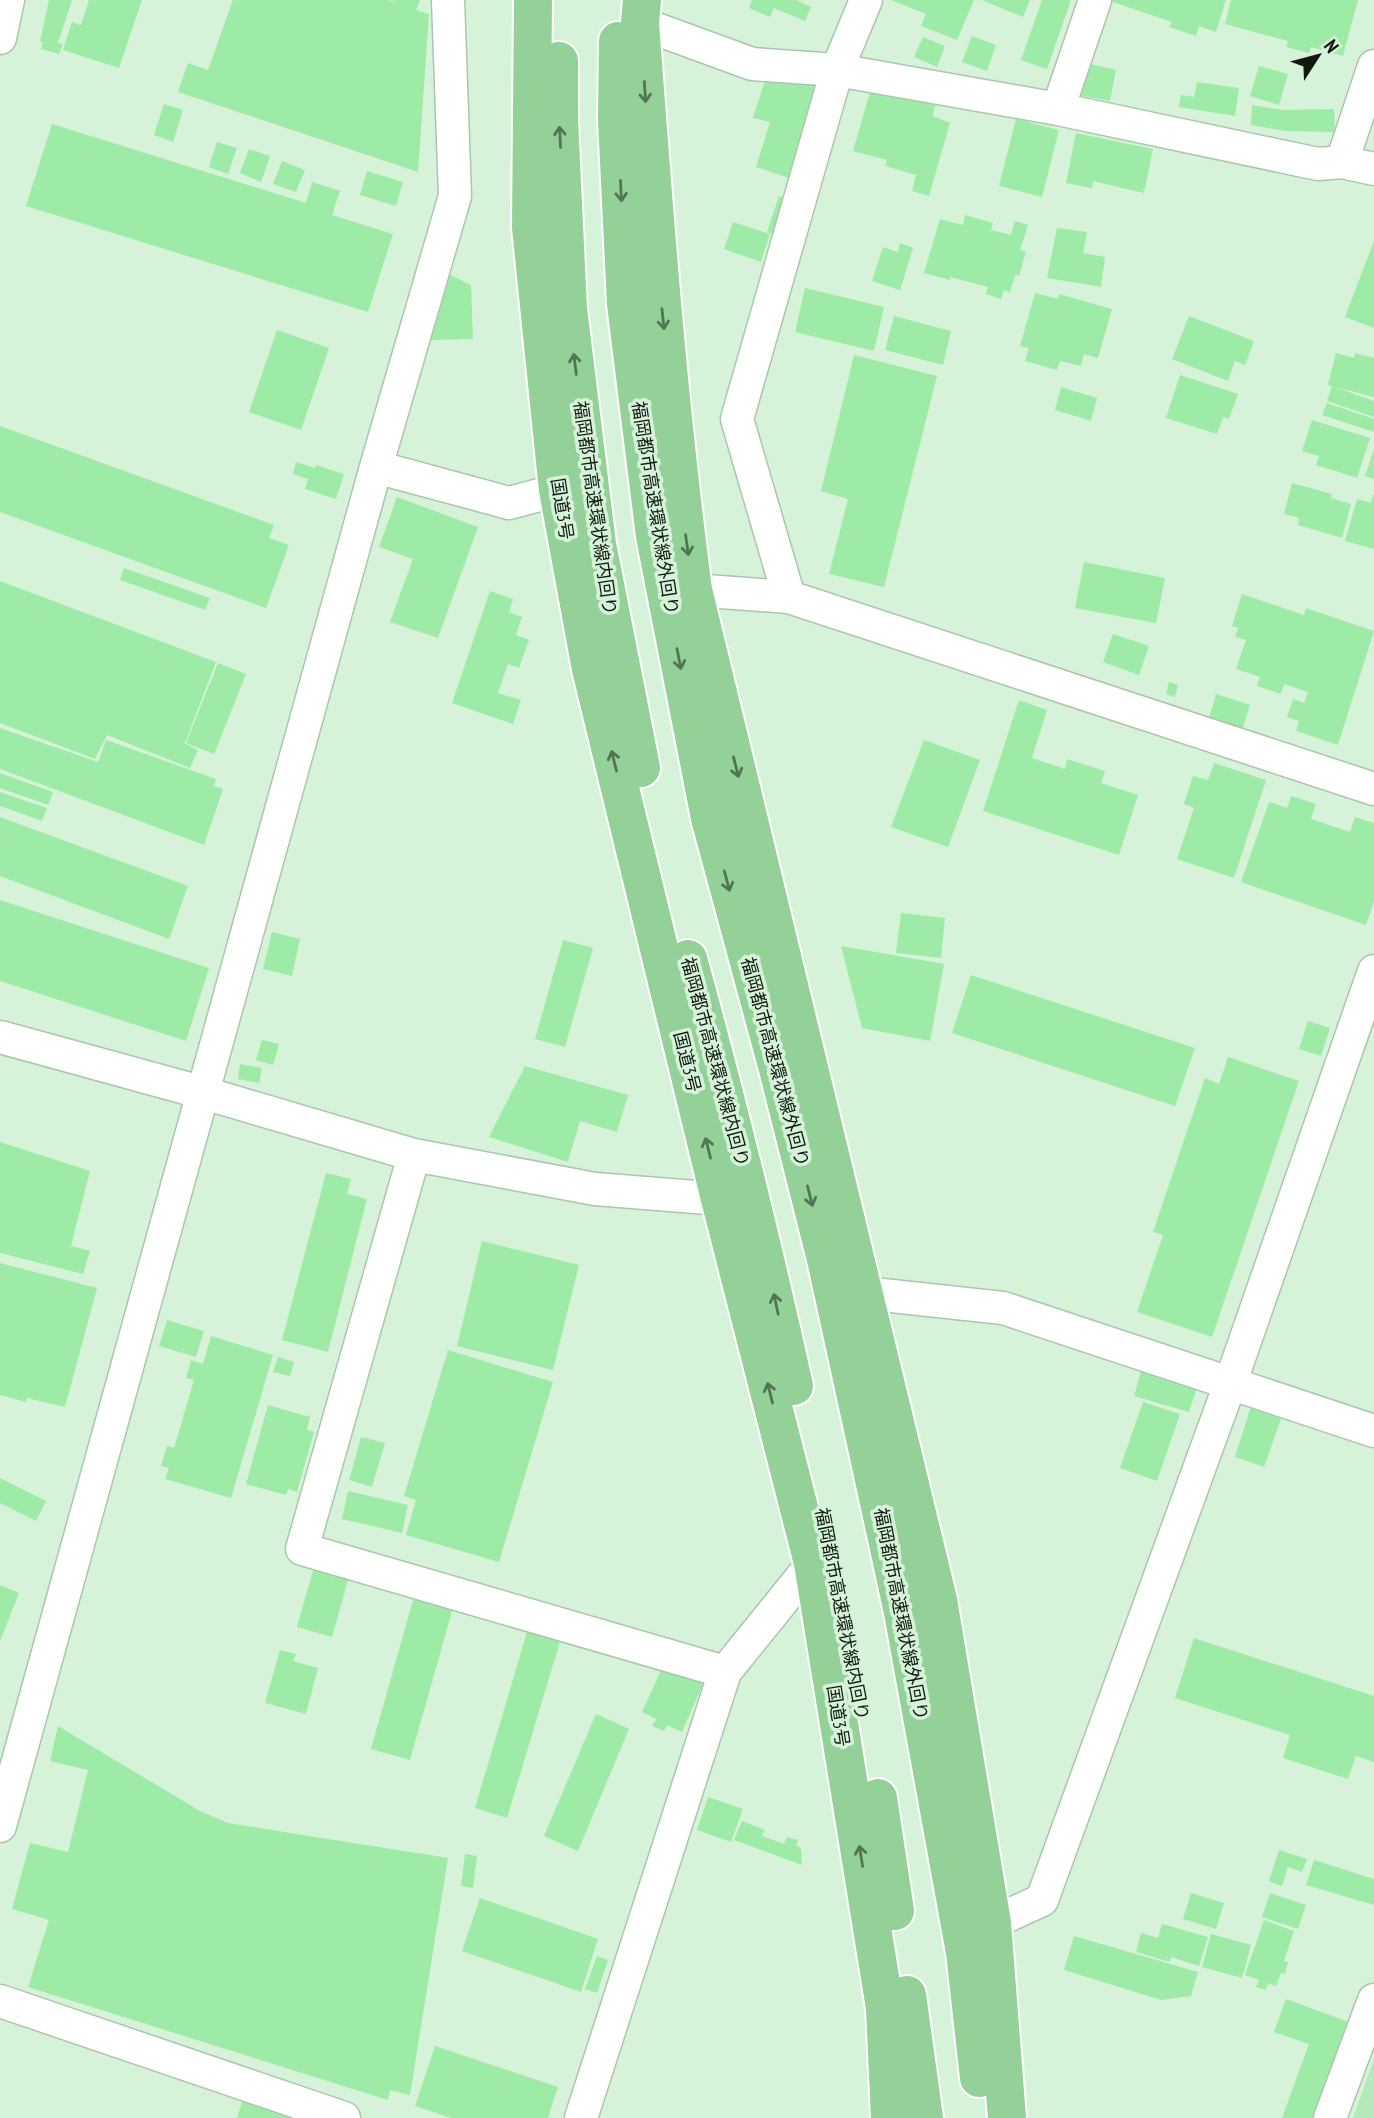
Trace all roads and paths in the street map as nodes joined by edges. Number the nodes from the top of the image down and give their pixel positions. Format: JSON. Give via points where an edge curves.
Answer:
{"nodes":[{"id":1,"x":8,"y":0,"type":"edge"},
{"id":2,"x":448,"y":0,"type":"edge"},
{"id":3,"x":533,"y":0,"type":"edge"},
{"id":4,"x":559,"y":0,"type":"edge"},
{"id":5,"x":866,"y":0,"type":"edge"},
{"id":6,"x":1096,"y":0,"type":"edge"},
{"id":7,"x":633,"y":8,"type":"edge"},
{"id":8,"x":0,"y":37,"type":"edge"},
{"id":9,"x":1374,"y":66,"type":"edge"},
{"id":10,"x":837,"y":70,"type":"junction"},
{"id":11,"x":1058,"y":109,"type":"junction"},
{"id":12,"x":1342,"y":162,"type":"junction"},
{"id":13,"x":1374,"y":169,"type":"edge"},
{"id":14,"x":376,"y":467,"type":"junction"},
{"id":15,"x":558,"y":490,"type":"junction"},
{"id":16,"x":693,"y":590,"type":"junction"},
{"id":17,"x":789,"y":597,"type":"junction"},
{"id":18,"x":1374,"y":789,"type":"edge"},
{"id":19,"x":1374,"y":971,"type":"edge"},
{"id":20,"x":0,"y":1037,"type":"edge"},
{"id":21,"x":204,"y":1093,"type":"junction"},
{"id":22,"x":414,"y":1155,"type":"junction"},
{"id":23,"x":720,"y":1199,"type":"junction"},
{"id":24,"x":864,"y":1293,"type":"junction"},
{"id":25,"x":1230,"y":1384,"type":"junction"},
{"id":26,"x":1374,"y":1432,"type":"edge"},
{"id":27,"x":813,"y":1563,"type":"junction"},
{"id":28,"x":725,"y":1672,"type":"junction"},
{"id":29,"x":0,"y":1826,"type":"edge"},
{"id":30,"x":888,"y":1854,"type":"junction"},
{"id":31,"x":992,"y":1923,"type":"junction"},
{"id":32,"x":1374,"y":2000,"type":"edge"},
{"id":33,"x":0,"y":2001,"type":"edge"},
{"id":34,"x":344,"y":2118,"type":"edge"},
{"id":35,"x":581,"y":2118,"type":"edge"},
{"id":36,"x":892,"y":2118,"type":"edge"},
{"id":37,"x":923,"y":2118,"type":"edge"},
{"id":38,"x":984,"y":2118,"type":"edge"},
{"id":39,"x":1007,"y":2118,"type":"edge"},
{"id":40,"x":1331,"y":2118,"type":"edge"}],
"edges":[{"from":1,"to":8,"type":"street"},
{"from":2,"to":14,"type":"street","via":[[455,196]]},
{"from":3,"to":15,"type":"highway","name":"国道3号","via":[[531,227]]},
{"from":30,"to":4,"type":"highway","name":"福岡都市高速環状線内回り","one_way":true,"via":[[848,1631],[775,1299],[654,835],[597,544],[568,309]]},
{"from":5,"to":10,"type":"street"},
{"from":6,"to":11,"type":"street"},
{"from":7,"to":10,"type":"street","via":[[752,64]]},
{"from":7,"to":16,"type":"highway","one_way":true},
{"from":7,"to":38,"type":"highway","name":"福岡都市高速環状線外回り","one_way":true,"via":[[617,119],[626,304],[655,536],[710,818],[826,1259],[903,1612],[965,1952]]},
{"from":9,"to":12,"type":"street"},
{"from":10,"to":11,"type":"street"},
{"from":10,"to":17,"type":"street","via":[[737,419]]},
{"from":11,"to":12,"type":"street","via":[[1318,164]]},
{"from":12,"to":13,"type":"street"},
{"from":14,"to":15,"type":"street","via":[[509,503]]},
{"from":14,"to":21,"type":"street"},
{"from":23,"to":15,"type":"highway","name":"国道3号","one_way":true,"via":[[591,669]]},
{"from":16,"to":17,"type":"street"},
{"from":16,"to":24,"type":"highway","one_way":true},
{"from":17,"to":18,"type":"street"},
{"from":19,"to":25,"type":"street"},
{"from":20,"to":21,"type":"street"},
{"from":21,"to":22,"type":"street"},
{"from":21,"to":29,"type":"street"},
{"from":22,"to":23,"type":"street","via":[[595,1189]]},
{"from":22,"to":28,"type":"street","via":[[302,1549]]},
{"from":27,"to":23,"type":"highway","name":"国道3号","one_way":true},
{"from":24,"to":25,"type":"street","via":[[1003,1308]]},
{"from":24,"to":31,"type":"highway","via":[[938,1600]]},
{"from":25,"to":26,"type":"street"},
{"from":25,"to":31,"type":"street","via":[[1042,1900]]},
{"from":27,"to":28,"type":"street"},
{"from":36,"to":27,"type":"highway","name":"国道3号","one_way":true,"via":[[885,2008]]},
{"from":28,"to":35,"type":"street"},
{"from":30,"to":36,"type":"highway"},
{"from":30,"to":37,"type":"highway","name":"福岡都市高速環状線内回り"},
{"from":31,"to":39,"type":"highway"},
{"from":32,"to":40,"type":"street"},
{"from":33,"to":34,"type":"street"}]}
